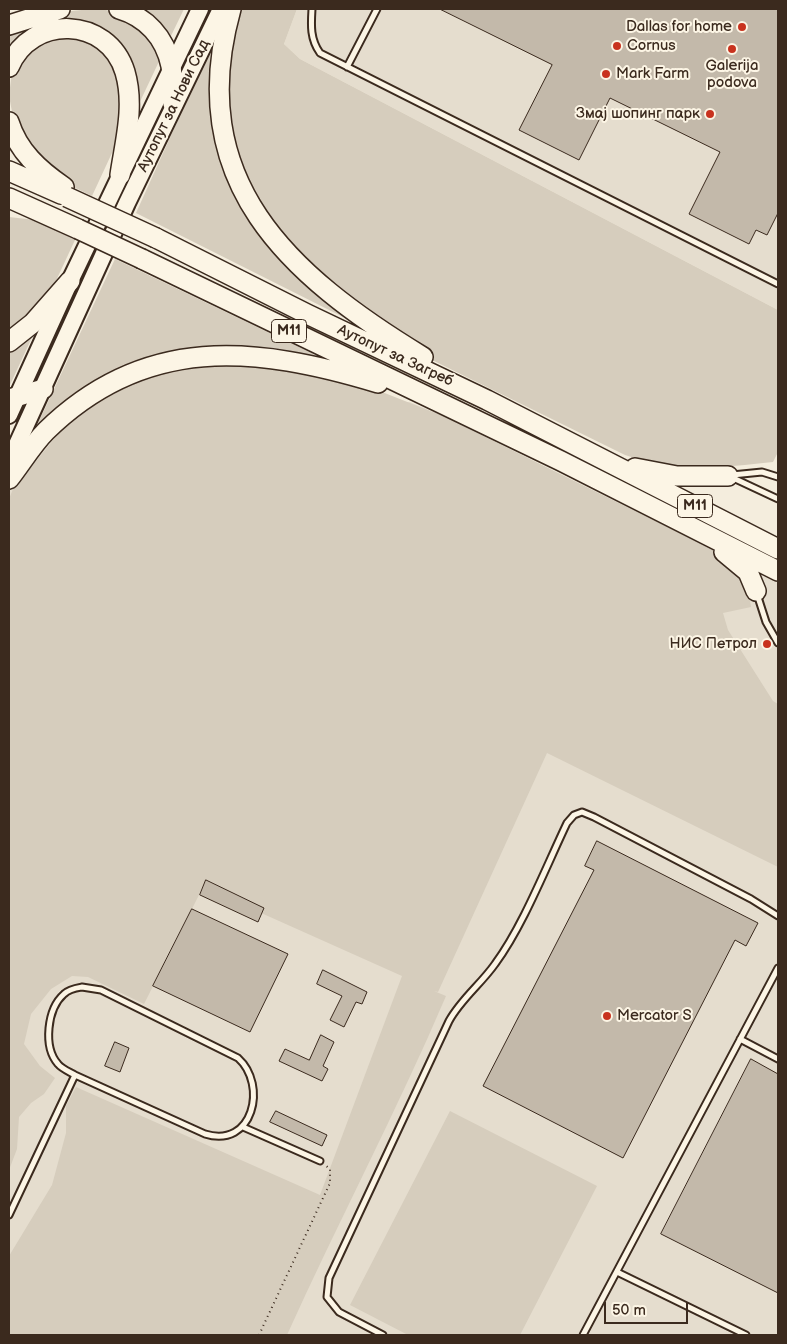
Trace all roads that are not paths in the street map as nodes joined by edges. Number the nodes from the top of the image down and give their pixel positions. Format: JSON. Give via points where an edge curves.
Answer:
{"nodes":[{"id":1,"x":60,"y":9,"type":"edge"},
{"id":2,"x":119,"y":9,"type":"edge"},
{"id":3,"x":200,"y":9,"type":"edge"},
{"id":4,"x":221,"y":9,"type":"edge"},
{"id":5,"x":231,"y":9,"type":"edge"},
{"id":6,"x":312,"y":9,"type":"edge"},
{"id":7,"x":377,"y":9,"type":"edge"},
{"id":8,"x":9,"y":25,"type":"edge"},
{"id":9,"x":9,"y":67,"type":"edge"},
{"id":10,"x":171,"y":67,"type":"junction"},
{"id":11,"x":348,"y":68,"type":"junction"},
{"id":12,"x":173,"y":104,"type":"junction"},
{"id":13,"x":9,"y":122,"type":"edge"},
{"id":14,"x":9,"y":171,"type":"edge"},
{"id":15,"x":120,"y":174,"type":"junction"},
{"id":16,"x":65,"y":192,"type":"junction"},
{"id":17,"x":9,"y":198,"type":"edge"},
{"id":18,"x":9,"y":212,"type":"edge"},
{"id":19,"x":78,"y":229,"type":"junction"},
{"id":20,"x":70,"y":281,"type":"junction"},
{"id":21,"x":778,"y":284,"type":"edge"},
{"id":22,"x":9,"y":342,"type":"edge"},
{"id":23,"x":43,"y":388,"type":"junction"},
{"id":24,"x":13,"y":398,"type":"edge"},
{"id":25,"x":487,"y":400,"type":"junction"},
{"id":26,"x":437,"y":401,"type":"junction"},
{"id":27,"x":9,"y":415,"type":"edge"},
{"id":28,"x":9,"y":462,"type":"edge"},
{"id":29,"x":610,"y":463,"type":"junction"},
{"id":30,"x":728,"y":476,"type":"junction"},
{"id":31,"x":778,"y":477,"type":"edge"},
{"id":32,"x":9,"y":479,"type":"edge"},
{"id":33,"x":778,"y":499,"type":"edge"},
{"id":34,"x":699,"y":530,"type":"junction"},
{"id":35,"x":778,"y":548,"type":"edge"},
{"id":36,"x":778,"y":571,"type":"edge"},
{"id":37,"x":756,"y":591,"type":"joint"},
{"id":38,"x":778,"y":643,"type":"edge"},
{"id":39,"x":778,"y":916,"type":"edge"},
{"id":40,"x":778,"y":968,"type":"edge"},
{"id":41,"x":740,"y":1039,"type":"junction"},
{"id":42,"x":778,"y":1059,"type":"edge"},
{"id":43,"x":75,"y":1075,"type":"junction"},
{"id":44,"x":243,"y":1127,"type":"junction"},
{"id":45,"x":320,"y":1161,"type":"road end"},
{"id":46,"x":9,"y":1215,"type":"edge"},
{"id":47,"x":617,"y":1272,"type":"junction"},
{"id":48,"x":383,"y":1335,"type":"edge"},
{"id":49,"x":583,"y":1335,"type":"edge"},
{"id":50,"x":746,"y":1335,"type":"edge"}],
"edges":[{"from":1,"to":8,"type":"highway"},
{"from":2,"to":10,"type":"highway","via":[[134,14],[150,26],[164,46]]},
{"from":3,"to":10,"type":"main road","name":"Аутопут за Нови Сад"},
{"from":4,"to":12,"type":"main road","name":"Аутопут за Нови Сад"},
{"from":5,"to":25,"type":"highway","via":[[219,72],[220,120],[233,167],[256,214],[285,250],[337,299]]},
{"from":6,"to":11,"type":"lane","via":[[310,27],[315,46],[320,53]]},
{"from":7,"to":11,"type":"lane"},
{"from":9,"to":15,"type":"highway","via":[[30,39],[50,30],[81,30],[112,49],[124,71],[129,95]]},
{"from":10,"to":12,"type":"highway"},
{"from":10,"to":15,"type":"main road","name":"Аутопут за Нови Сад"},
{"from":11,"to":21,"type":"lane"},
{"from":12,"to":23,"type":"main road","name":"Аутопут за Нови Сад"},
{"from":13,"to":16,"type":"highway","via":[[24,153]]},
{"from":14,"to":16,"type":"highway"},
{"from":15,"to":20,"type":"main road","name":"Аутопут за Нови Сад"},
{"from":16,"to":25,"type":"highway","name":"Аутопут за Загреб","number":"M11","bridge":true,"via":[[111,218]]},
{"from":17,"to":19,"type":"highway","name":"Аутопут за Загреб","number":"M11"},
{"from":18,"to":19,"type":"highway"},
{"from":19,"to":26,"type":"highway","name":"Аутопут за Загреб","number":"M11","bridge":true},
{"from":20,"to":22,"type":"highway","via":[[33,324]]},
{"from":20,"to":24,"type":"main road","name":"Аутопут за Нови Сад"},
{"from":23,"to":24,"type":"highway"},
{"from":23,"to":28,"type":"main road","name":"Аутопут за Нови Сад"},
{"from":24,"to":27,"type":"main road","name":"Аутопут за Нови Сад"},
{"from":25,"to":29,"type":"highway","name":"Аутопут за Загреб","number":"M11"},
{"from":26,"to":32,"type":"highway","via":[[356,376],[284,361],[220,354],[186,358],[132,373],[87,397],[45,432]]},
{"from":26,"to":34,"type":"highway","name":"Аутопут за Загреб","number":"M11"},
{"from":29,"to":30,"type":"highway","via":[[677,476]]},
{"from":29,"to":35,"type":"highway","name":"Аутопут за Загреб","number":"M11"},
{"from":30,"to":31,"type":"lane","via":[[762,472]]},
{"from":30,"to":33,"type":"lane"},
{"from":34,"to":36,"type":"highway","name":"Аутопут за Загреб","number":"M11"},
{"from":34,"to":37,"type":"highway","via":[[743,566]]},
{"from":37,"to":38,"type":"lane","via":[[766,622]]},
{"from":39,"to":48,"type":"lane","via":[[594,817],[582,812],[574,815],[496,964],[458,1006],[449,1021],[328,1278],[327,1297],[339,1312]]},
{"from":40,"to":41,"type":"lane"},
{"from":41,"to":42,"type":"lane"},
{"from":41,"to":47,"type":"lane"},
{"from":43,"to":44,"type":"lane","via":[[205,1134],[224,1138]]},
{"from":43,"to":44,"type":"lane","via":[[59,1065],[53,1055],[49,1040],[51,1020],[64,993],[72,989],[93,988],[228,1052],[247,1066],[254,1085],[251,1107]]},
{"from":43,"to":46,"type":"lane"},
{"from":44,"to":45,"type":"lane"},
{"from":47,"to":49,"type":"lane"},
{"from":47,"to":50,"type":"lane"}]}
